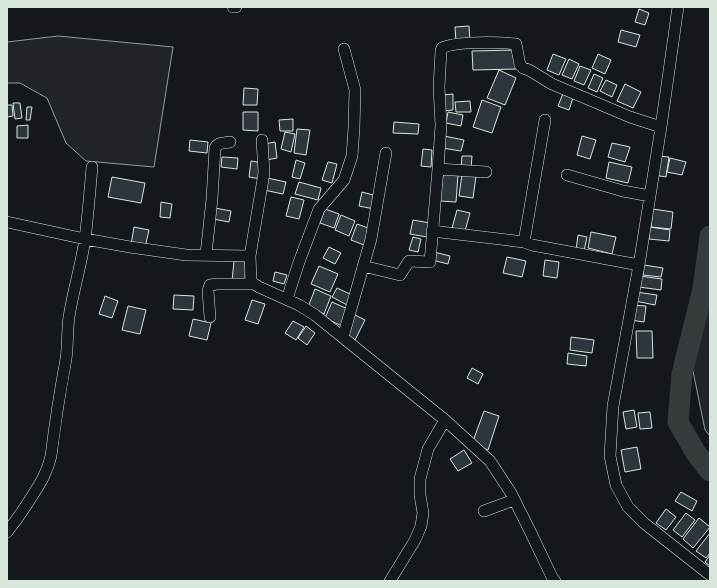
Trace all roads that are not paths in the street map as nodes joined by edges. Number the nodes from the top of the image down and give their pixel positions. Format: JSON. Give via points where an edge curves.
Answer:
{"nodes":[{"id":1,"x":678,"y":7,"type":"edge"},
{"id":2,"x":344,"y":49,"type":"dead end"},
{"id":3,"x":545,"y":120,"type":"dead end"},
{"id":4,"x":661,"y":127,"type":"junction"},
{"id":5,"x":262,"y":140,"type":"dead end"},
{"id":6,"x":230,"y":142,"type":"dead end"},
{"id":7,"x":386,"y":153,"type":"dead end"},
{"id":8,"x":92,"y":167,"type":"dead end"},
{"id":9,"x":438,"y":169,"type":"junction"},
{"id":10,"x":486,"y":172,"type":"dead end"},
{"id":11,"x":567,"y":175,"type":"dead end"},
{"id":12,"x":650,"y":196,"type":"junction"},
{"id":13,"x":7,"y":222,"type":"edge"},
{"id":14,"x":432,"y":231,"type":"junction"},
{"id":15,"x":85,"y":239,"type":"junction"},
{"id":16,"x":524,"y":242,"type":"junction"},
{"id":17,"x":206,"y":254,"type":"junction"},
{"id":18,"x":250,"y":256,"type":"junction"},
{"id":19,"x":639,"y":265,"type":"junction"},
{"id":20,"x":363,"y":266,"type":"junction"},
{"id":21,"x":254,"y":284,"type":"junction"},
{"id":22,"x":287,"y":299,"type":"junction"},
{"id":23,"x":210,"y":317,"type":"dead end"},
{"id":24,"x":343,"y":337,"type":"junction"},
{"id":25,"x":445,"y":420,"type":"junction"},
{"id":26,"x":514,"y":500,"type":"junction"},
{"id":27,"x":484,"y":511,"type":"dead end"},
{"id":28,"x":7,"y":532,"type":"edge"},
{"id":29,"x":710,"y":575,"type":"edge"},
{"id":30,"x":390,"y":581,"type":"edge"},
{"id":31,"x":555,"y":581,"type":"edge"}],
"edges":[{"from":1,"to":4,"type":"street"},
{"from":2,"to":22,"type":"street","via":[[355,90],[352,156],[344,180],[319,210]]},
{"from":3,"to":16,"type":"street"},
{"from":4,"to":9,"type":"street","via":[[630,117],[552,84],[523,68],[520,65],[516,44],[446,46],[441,51]]},
{"from":4,"to":12,"type":"street"},
{"from":5,"to":18,"type":"street","via":[[264,173]]},
{"from":6,"to":17,"type":"street","via":[[220,143],[215,148]]},
{"from":7,"to":20,"type":"street","via":[[371,238]]},
{"from":8,"to":15,"type":"street"},
{"from":9,"to":10,"type":"street"},
{"from":9,"to":14,"type":"street"},
{"from":11,"to":12,"type":"street"},
{"from":12,"to":19,"type":"street"},
{"from":13,"to":15,"type":"street"},
{"from":14,"to":16,"type":"street"},
{"from":14,"to":20,"type":"street","via":[[430,262],[409,261],[400,275]]},
{"from":15,"to":17,"type":"street","via":[[186,255]]},
{"from":15,"to":28,"type":"street","via":[[73,294],[49,466]]},
{"from":16,"to":19,"type":"street"},
{"from":17,"to":18,"type":"street"},
{"from":18,"to":21,"type":"street","via":[[250,275]]},
{"from":19,"to":29,"type":"street","via":[[612,406],[610,456],[616,485],[628,507],[644,523]]},
{"from":20,"to":24,"type":"street"},
{"from":21,"to":22,"type":"street"},
{"from":21,"to":23,"type":"street","via":[[210,285]]},
{"from":22,"to":24,"type":"street","via":[[315,315]]},
{"from":24,"to":25,"type":"street"},
{"from":25,"to":26,"type":"street","via":[[490,461]]},
{"from":25,"to":30,"type":"street","via":[[428,449],[420,475],[423,513],[421,526]]},
{"from":26,"to":27,"type":"street"},
{"from":26,"to":31,"type":"street"}]}
